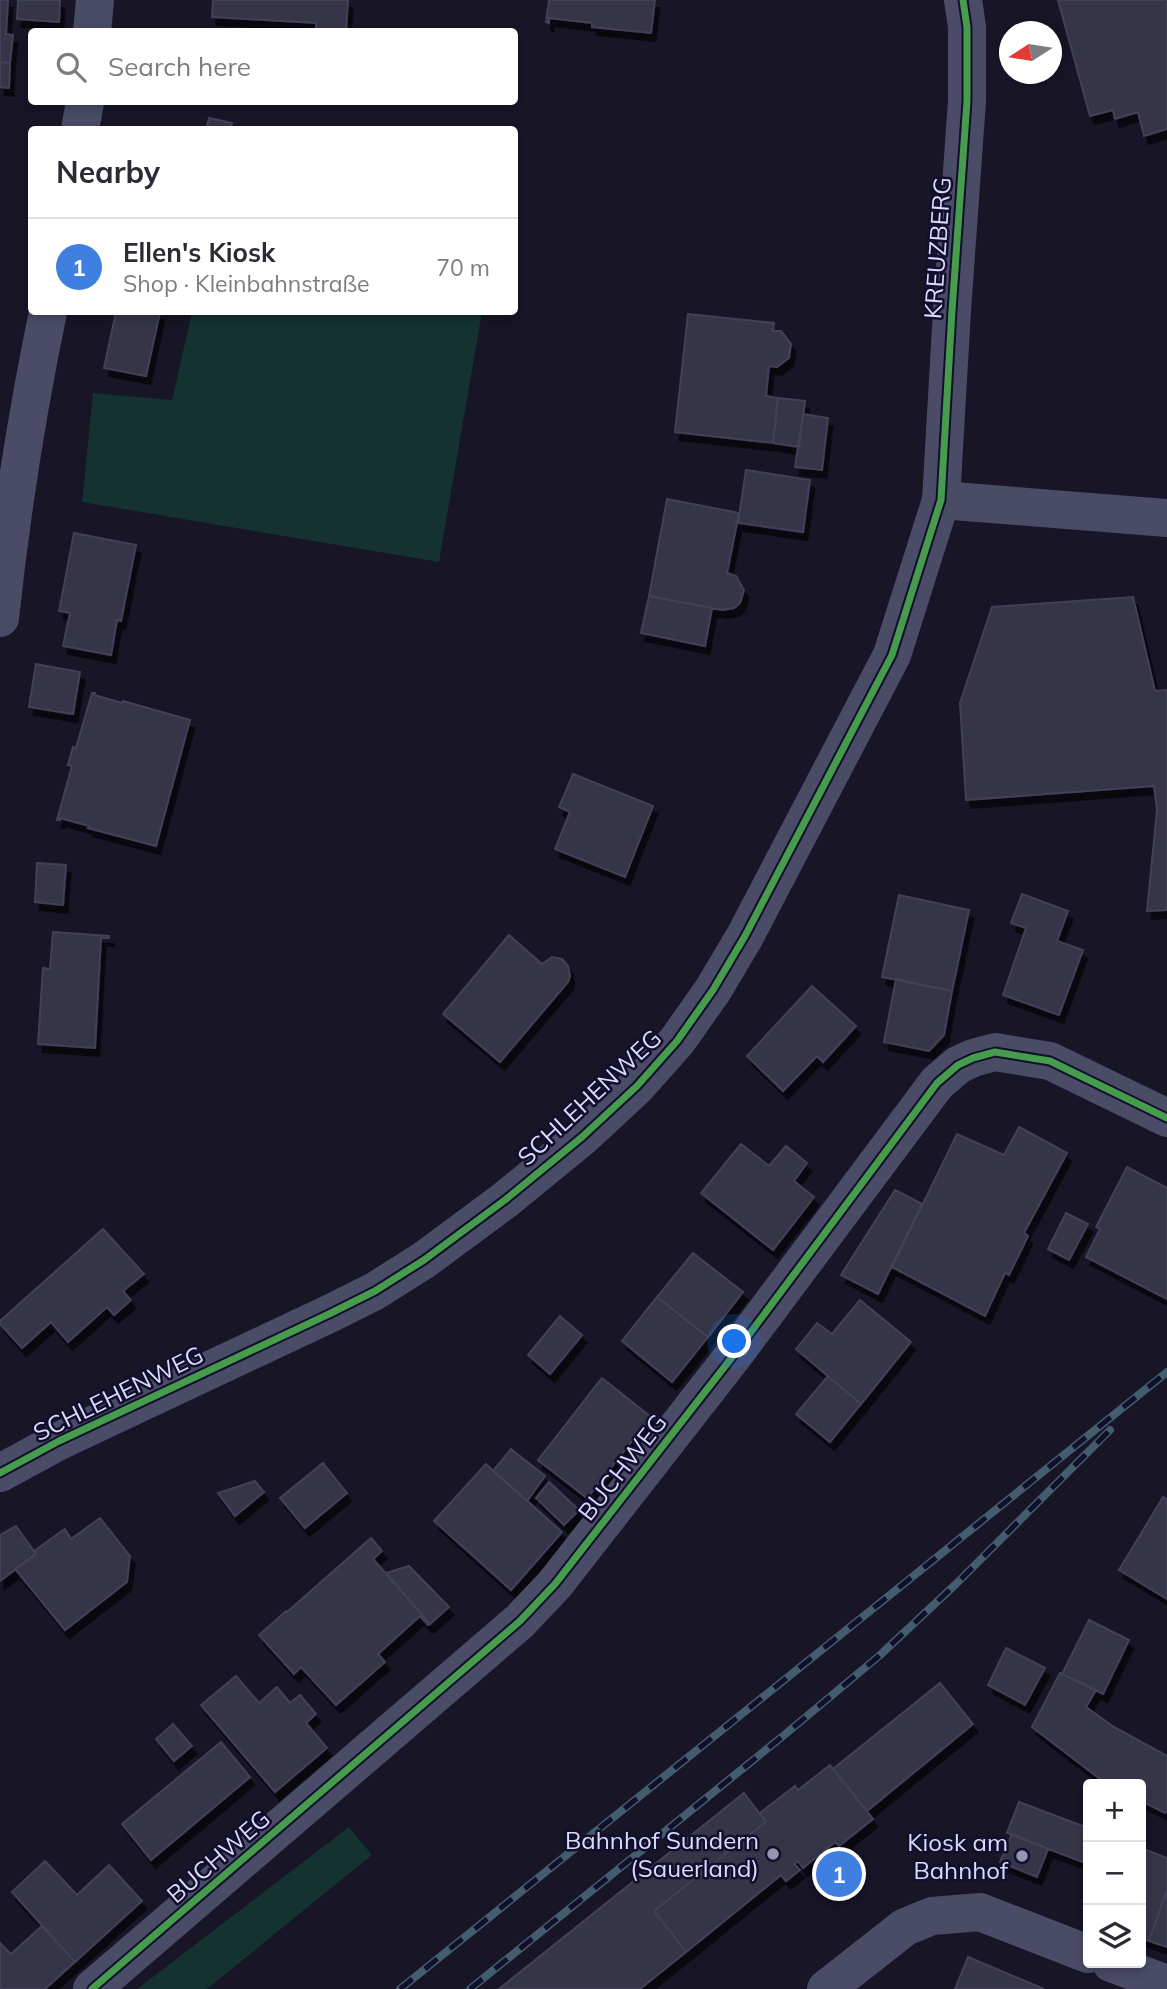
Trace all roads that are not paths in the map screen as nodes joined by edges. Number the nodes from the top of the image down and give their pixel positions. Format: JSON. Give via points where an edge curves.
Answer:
{"nodes":[{"id":1,"x":95,"y":0,"type":"edge"},
{"id":2,"x":963,"y":0,"type":"edge"},
{"id":3,"x":92,"y":28,"type":"edge"},
{"id":4,"x":84,"y":105,"type":"edge"},
{"id":5,"x":81,"y":126,"type":"edge"},
{"id":6,"x":47,"y":315,"type":"edge"},
{"id":7,"x":941,"y":500,"type":"junction"},
{"id":8,"x":1167,"y":518,"type":"edge"},
{"id":9,"x":0,"y":618,"type":"edge"},
{"id":10,"x":1167,"y":1118,"type":"edge"},
{"id":11,"x":0,"y":1473,"type":"edge"},
{"id":12,"x":1083,"y":1952,"type":"edge"},
{"id":13,"x":1124,"y":1968,"type":"edge"},
{"id":14,"x":1167,"y":1984,"type":"edge"},
{"id":15,"x":92,"y":1989,"type":"edge"},
{"id":16,"x":826,"y":1989,"type":"edge"}],
"edges":[{"from":1,"to":3,"type":"street"},
{"from":2,"to":7,"type":"street","name":"KREUZBERG","via":[[967,101]]},
{"from":4,"to":5,"type":"street"},
{"from":6,"to":9,"type":"street","via":[[8,537]]},
{"from":7,"to":8,"type":"street"},
{"from":7,"to":11,"type":"street","name":"SCHLEHENWEG","via":[[886,667],[713,990],[637,1086],[505,1200],[375,1291]]},
{"from":10,"to":15,"type":"street","name":"BUCHWEG","via":[[1050,1061],[995,1052],[958,1065],[937,1083],[555,1584],[520,1621]]},
{"from":12,"to":16,"type":"street","via":[[980,1912],[932,1916],[905,1927]]},
{"from":13,"to":14,"type":"street"}]}
